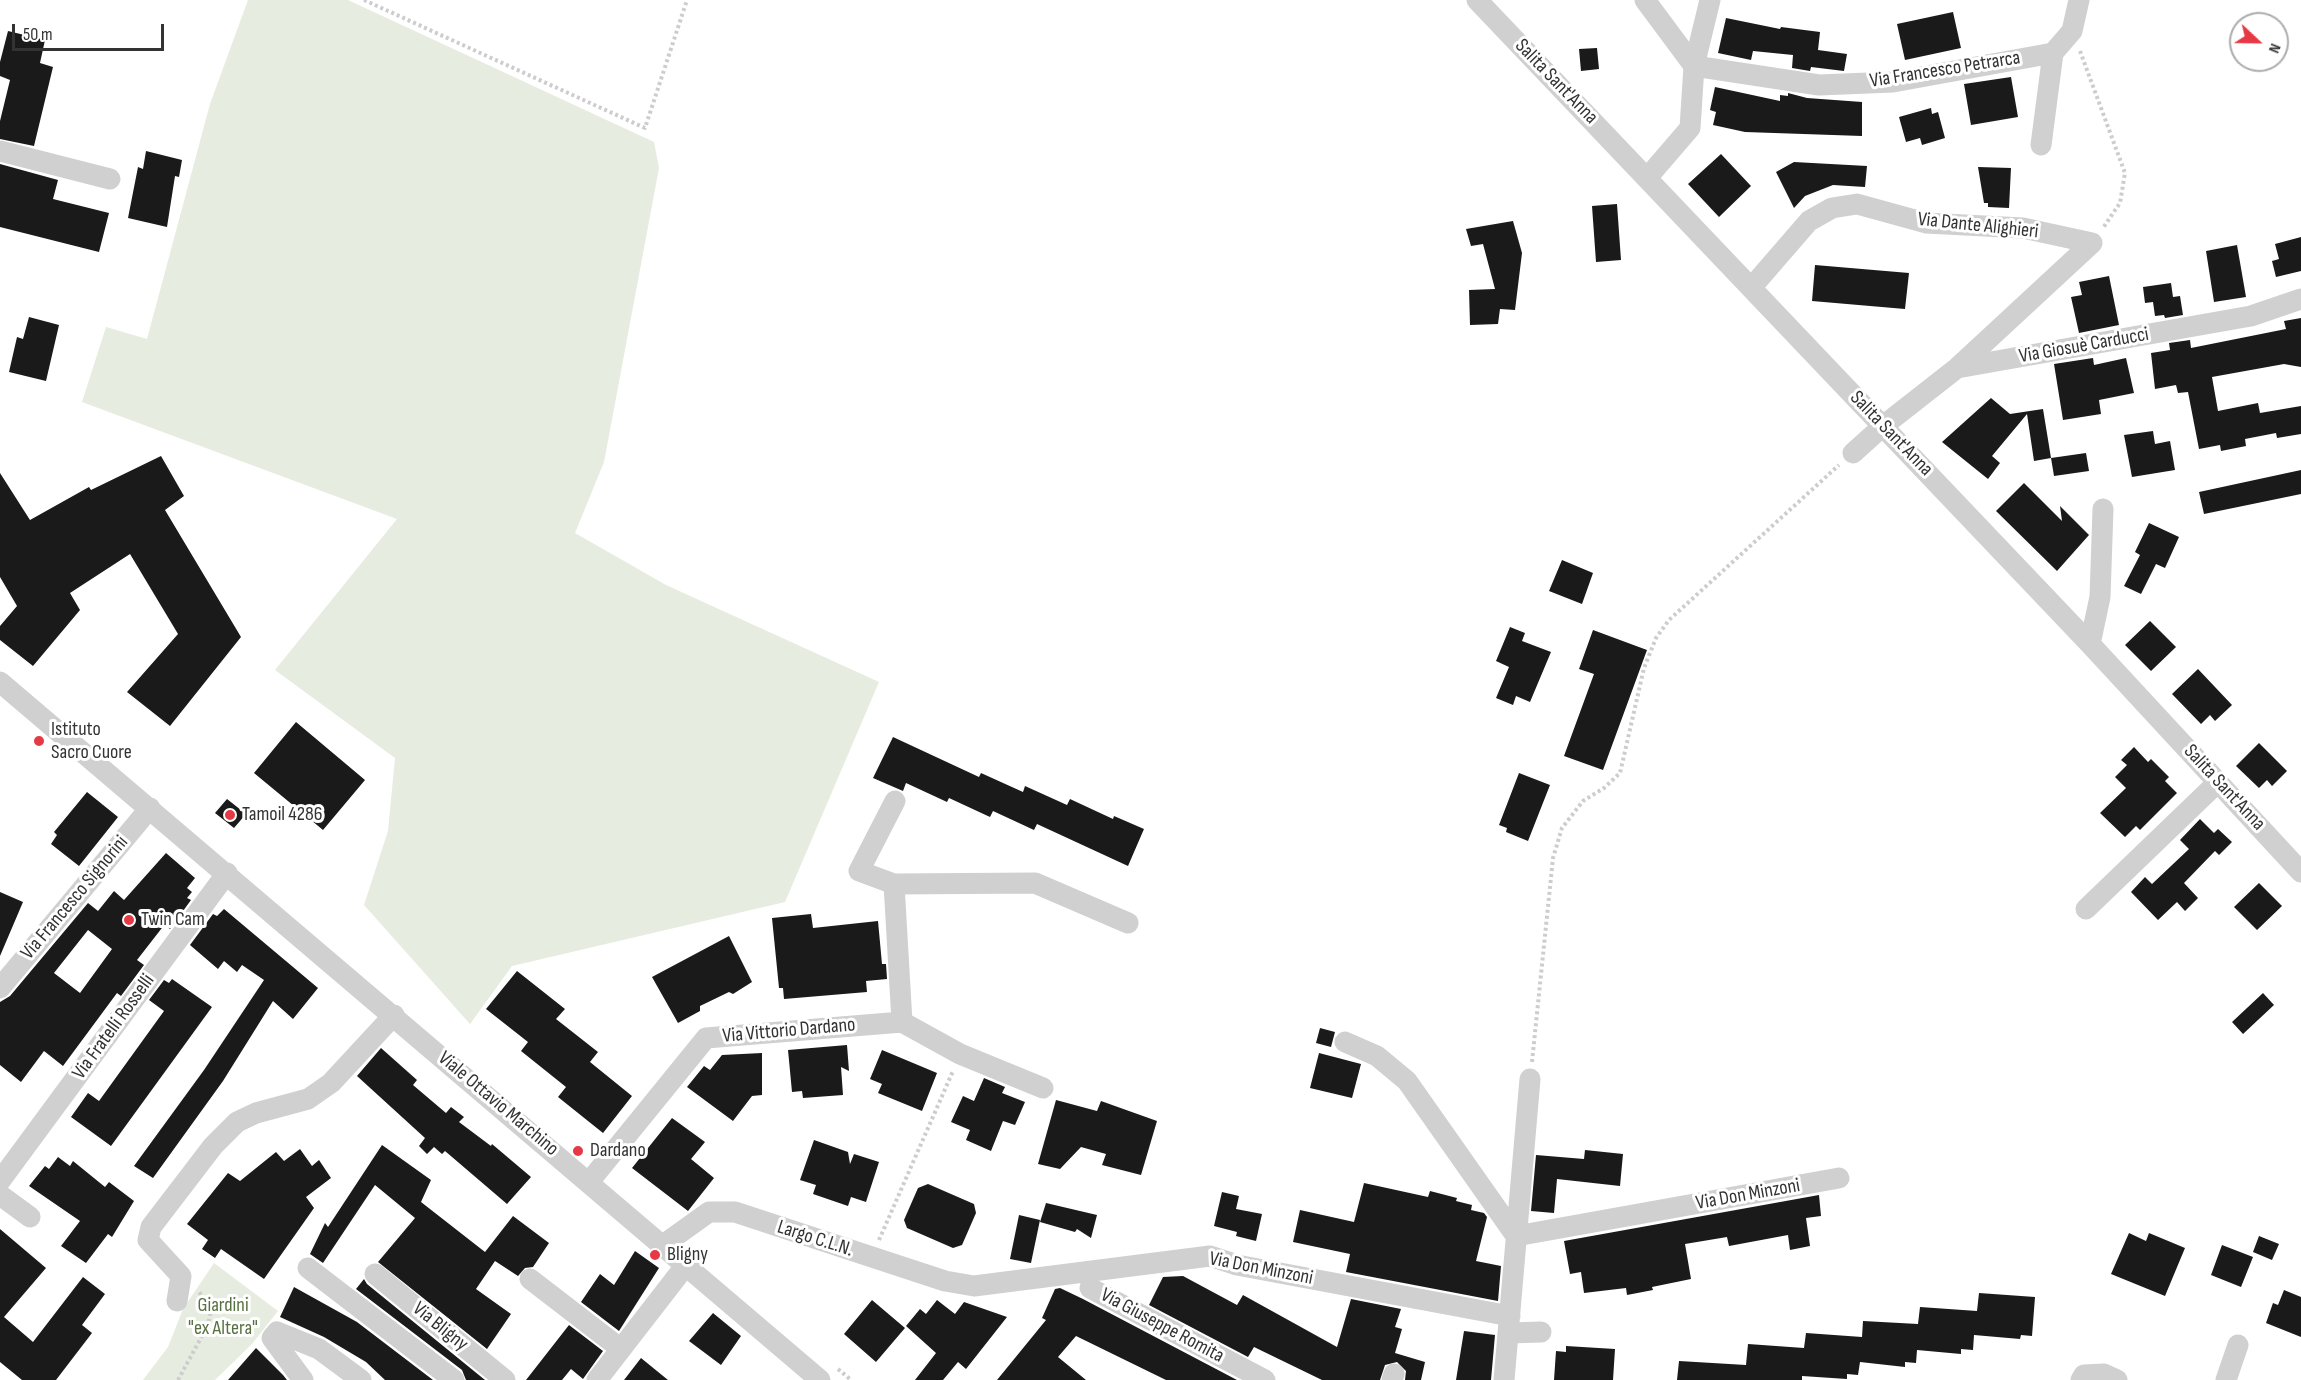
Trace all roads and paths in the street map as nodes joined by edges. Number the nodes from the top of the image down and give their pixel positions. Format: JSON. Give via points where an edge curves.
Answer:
{"nodes":[{"id":1,"x":364,"y":0,"type":"edge"},
{"id":2,"x":687,"y":0,"type":"edge"},
{"id":3,"x":1477,"y":0,"type":"edge"},
{"id":4,"x":1645,"y":0,"type":"edge"},
{"id":5,"x":1710,"y":0,"type":"edge"},
{"id":6,"x":2079,"y":0,"type":"edge"},
{"id":7,"x":2072,"y":31,"type":"junction"},
{"id":8,"x":2053,"y":53,"type":"junction"},
{"id":9,"x":1694,"y":66,"type":"junction"},
{"id":10,"x":2041,"y":145,"type":"dead end"},
{"id":11,"x":0,"y":151,"type":"edge"},
{"id":12,"x":1647,"y":178,"type":"junction"},
{"id":13,"x":110,"y":179,"type":"dead end"},
{"id":14,"x":2092,"y":243,"type":"junction"},
{"id":15,"x":1751,"y":288,"type":"junction"},
{"id":16,"x":2301,"y":299,"type":"edge"},
{"id":17,"x":1957,"y":368,"type":"junction"},
{"id":18,"x":1883,"y":426,"type":"junction"},
{"id":19,"x":1853,"y":453,"type":"joint"},
{"id":20,"x":2103,"y":509,"type":"dead end"},
{"id":21,"x":2090,"y":644,"type":"junction"},
{"id":22,"x":0,"y":682,"type":"edge"},
{"id":23,"x":2218,"y":783,"type":"junction"},
{"id":24,"x":895,"y":801,"type":"dead end"},
{"id":25,"x":150,"y":808,"type":"junction"},
{"id":26,"x":2301,"y":872,"type":"edge"},
{"id":27,"x":227,"y":873,"type":"junction"},
{"id":28,"x":894,"y":884,"type":"junction"},
{"id":29,"x":2086,"y":909,"type":"dead end"},
{"id":30,"x":1128,"y":922,"type":"dead end"},
{"id":31,"x":0,"y":988,"type":"edge"},
{"id":32,"x":394,"y":1015,"type":"junction"},
{"id":33,"x":902,"y":1022,"type":"junction"},
{"id":34,"x":1345,"y":1042,"type":"dead end"},
{"id":35,"x":960,"y":1054,"type":"junction"},
{"id":36,"x":1530,"y":1079,"type":"joint"},
{"id":37,"x":1043,"y":1088,"type":"dead end"},
{"id":38,"x":1839,"y":1178,"type":"dead end"},
{"id":39,"x":0,"y":1181,"type":"edge"},
{"id":40,"x":589,"y":1182,"type":"junction"},
{"id":41,"x":0,"y":1195,"type":"edge"},
{"id":42,"x":30,"y":1217,"type":"dead end"},
{"id":43,"x":1515,"y":1236,"type":"junction"},
{"id":44,"x":663,"y":1245,"type":"junction"},
{"id":45,"x":872,"y":1257,"type":"junction"},
{"id":46,"x":686,"y":1265,"type":"junction"},
{"id":47,"x":308,"y":1268,"type":"dead end"},
{"id":48,"x":375,"y":1275,"type":"dead end"},
{"id":49,"x":181,"y":1276,"type":"junction"},
{"id":50,"x":530,"y":1279,"type":"dead end"},
{"id":51,"x":974,"y":1286,"type":"joint"},
{"id":52,"x":1090,"y":1288,"type":"dead end"},
{"id":53,"x":177,"y":1301,"type":"dead end"},
{"id":54,"x":1510,"y":1324,"type":"junction"},
{"id":55,"x":1541,"y":1332,"type":"dead end"},
{"id":56,"x":2238,"y":1346,"type":"dead end"},
{"id":57,"x":621,"y":1348,"type":"junction"},
{"id":58,"x":178,"y":1380,"type":"edge"},
{"id":59,"x":303,"y":1380,"type":"edge"},
{"id":60,"x":361,"y":1380,"type":"edge"},
{"id":61,"x":454,"y":1380,"type":"edge"},
{"id":62,"x":505,"y":1380,"type":"edge"},
{"id":63,"x":597,"y":1380,"type":"edge"},
{"id":64,"x":820,"y":1380,"type":"edge"},
{"id":65,"x":1265,"y":1380,"type":"edge"},
{"id":66,"x":1504,"y":1380,"type":"edge"},
{"id":67,"x":2081,"y":1380,"type":"edge"},
{"id":68,"x":2117,"y":1380,"type":"edge"},
{"id":69,"x":2226,"y":1380,"type":"edge"}],
"edges":[{"from":1,"to":2,"type":"path","via":[[645,128]]},
{"from":3,"to":12,"type":"street","name":"Salita Sant'Anna"},
{"from":4,"to":9,"type":"street"},
{"from":5,"to":9,"type":"street"},
{"from":6,"to":7,"type":"street"},
{"from":7,"to":8,"type":"street"},
{"from":7,"to":14,"type":"path","via":[[2125,173],[2121,203]]},
{"from":8,"to":9,"type":"street","name":"Via Francesco Petrarca","via":[[1893,82],[1820,85]]},
{"from":8,"to":10,"type":"street","name":"Via Francesco Petrarca"},
{"from":9,"to":12,"type":"street","via":[[1690,128]]},
{"from":11,"to":13,"type":"street"},
{"from":12,"to":15,"type":"street","name":"Salita Sant'Anna"},
{"from":14,"to":15,"type":"street","name":"Via Dante Alighieri","via":[[2023,228],[1926,223],[1857,204],[1832,208],[1809,221]]},
{"from":14,"to":17,"type":"street"},
{"from":15,"to":18,"type":"street","name":"Salita Sant'Anna"},
{"from":16,"to":17,"type":"street","name":"Via Giosuè Carducci","via":[[2251,316]]},
{"from":17,"to":18,"type":"street","name":"Via Giosuè Carducci"},
{"from":18,"to":19,"type":"street","name":"Via Giosuè Carducci"},
{"from":18,"to":21,"type":"street","name":"Salita Sant'Anna"},
{"from":19,"to":36,"type":"path","via":[[1669,620],[1656,639],[1644,668],[1620,773],[1583,801],[1562,828],[1553,858]]},
{"from":20,"to":21,"type":"street","via":[[2100,597]]},
{"from":21,"to":23,"type":"street","name":"Salita Sant'Anna"},
{"from":22,"to":25,"type":"street","name":"Viale Ottavio Marchino"},
{"from":23,"to":26,"type":"street","name":"Salita Sant'Anna"},
{"from":23,"to":29,"type":"street"},
{"from":24,"to":28,"type":"street","via":[[859,872]]},
{"from":25,"to":27,"type":"street","name":"Viale Ottavio Marchino"},
{"from":25,"to":31,"type":"street","name":"Via Francesco Signorini"},
{"from":27,"to":32,"type":"street","name":"Viale Ottavio Marchino"},
{"from":27,"to":39,"type":"street","name":"Via Fratelli Rosselli"},
{"from":28,"to":30,"type":"street","via":[[1035,883]]},
{"from":28,"to":33,"type":"street"},
{"from":32,"to":40,"type":"street","name":"Viale Ottavio Marchino"},
{"from":32,"to":49,"type":"street","via":[[331,1083],[308,1099],[237,1122],[213,1146],[147,1234]]},
{"from":33,"to":35,"type":"street"},
{"from":33,"to":40,"type":"street","name":"Via Vittorio Dardano","via":[[706,1038]]},
{"from":34,"to":43,"type":"street","via":[[1377,1056],[1407,1081]]},
{"from":35,"to":37,"type":"street"},
{"from":35,"to":45,"type":"path"},
{"from":36,"to":43,"type":"street"},
{"from":38,"to":43,"type":"street","name":"Via Don Minzoni"},
{"from":40,"to":44,"type":"street","name":"Viale Ottavio Marchino"},
{"from":41,"to":42,"type":"street"},
{"from":43,"to":54,"type":"street"},
{"from":44,"to":45,"type":"street","name":"Largo C.L.N.","via":[[709,1212],[735,1212]]},
{"from":44,"to":46,"type":"street","name":"Viale Ottavio Marchino"},
{"from":45,"to":51,"type":"street","name":"Largo C.L.N.","via":[[945,1281]]},
{"from":46,"to":57,"type":"street"},
{"from":46,"to":64,"type":"street","name":"Viale Ottavio Marchino"},
{"from":47,"to":61,"type":"street"},
{"from":48,"to":62,"type":"street","name":"Via Bligny"},
{"from":49,"to":53,"type":"street"},
{"from":49,"to":58,"type":"path","via":[[204,1297],[211,1310],[208,1325]]},
{"from":50,"to":57,"type":"street"},
{"from":51,"to":54,"type":"street","name":"Via Don Minzoni","via":[[1210,1256]]},
{"from":52,"to":65,"type":"street","name":"Via Giuseppe Romita"},
{"from":54,"to":55,"type":"street","name":"Via Don Minzoni"},
{"from":54,"to":66,"type":"street"},
{"from":56,"to":69,"type":"street"},
{"from":57,"to":63,"type":"street"},
{"from":59,"to":60,"type":"street","via":[[272,1338],[277,1332],[319,1349]]},
{"from":67,"to":68,"type":"street","via":[[2084,1375],[2104,1374]]}]}
